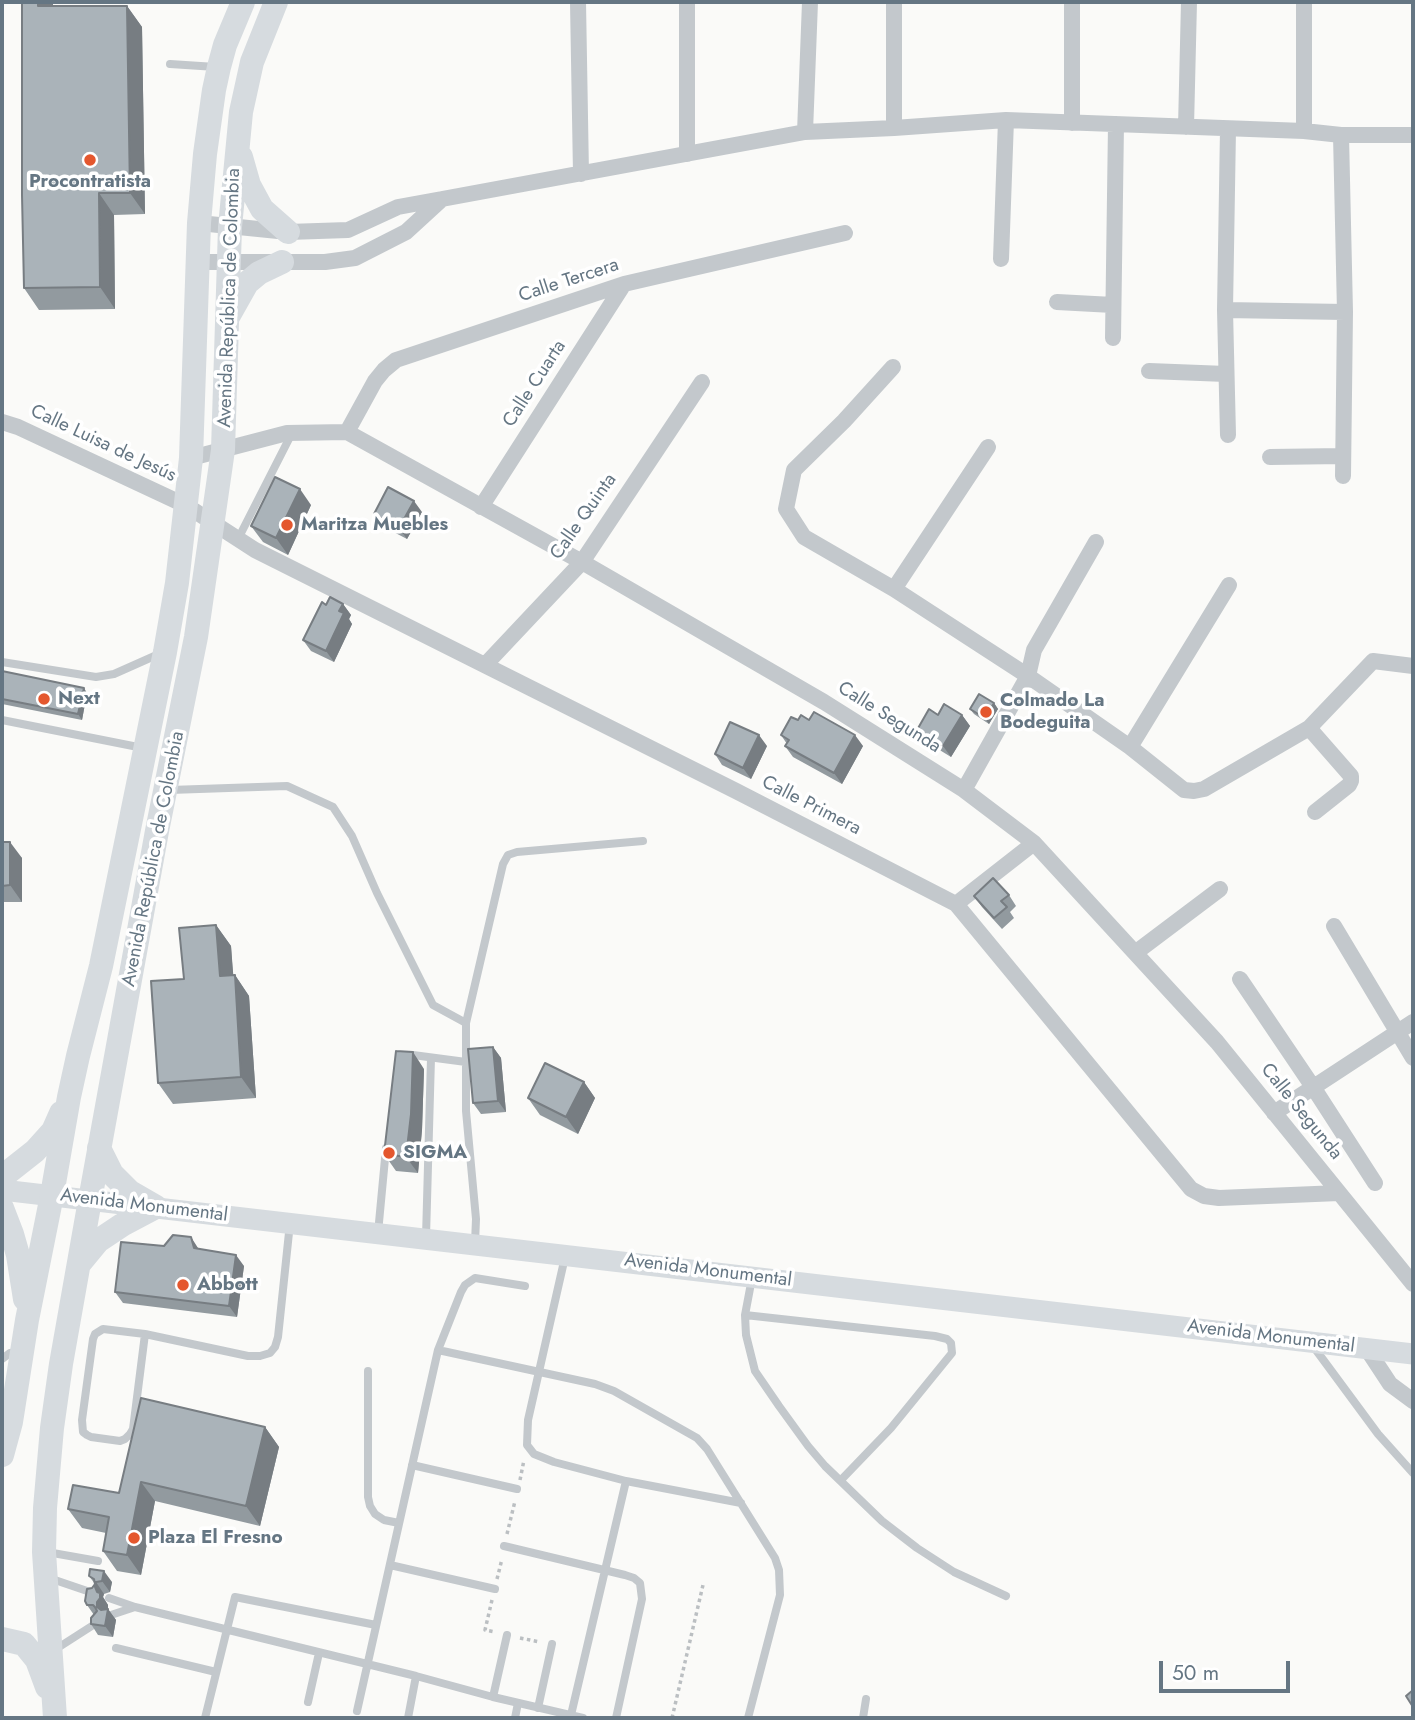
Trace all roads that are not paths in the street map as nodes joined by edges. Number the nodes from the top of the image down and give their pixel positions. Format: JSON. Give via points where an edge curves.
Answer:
{"nodes":[{"id":1,"x":243,"y":2,"type":"edge"},
{"id":2,"x":276,"y":2,"type":"edge"},
{"id":3,"x":578,"y":2,"type":"edge"},
{"id":4,"x":687,"y":2,"type":"edge"},
{"id":5,"x":810,"y":2,"type":"edge"},
{"id":6,"x":894,"y":2,"type":"edge"},
{"id":7,"x":1072,"y":2,"type":"edge"},
{"id":8,"x":1189,"y":2,"type":"edge"},
{"id":9,"x":1304,"y":2,"type":"edge"},
{"id":10,"x":170,"y":64,"type":"dead end"},
{"id":11,"x":219,"y":67,"type":"junction"},
{"id":12,"x":1006,"y":120,"type":"junction"},
{"id":13,"x":1072,"y":123,"type":"junction"},
{"id":14,"x":1116,"y":124,"type":"junction"},
{"id":15,"x":1186,"y":127,"type":"junction"},
{"id":16,"x":894,"y":128,"type":"junction"},
{"id":17,"x":1228,"y":129,"type":"junction"},
{"id":18,"x":1304,"y":131,"type":"junction"},
{"id":19,"x":805,"y":132,"type":"junction"},
{"id":20,"x":238,"y":134,"type":"junction"},
{"id":21,"x":1341,"y":135,"type":"junction"},
{"id":22,"x":1413,"y":135,"type":"edge"},
{"id":23,"x":687,"y":154,"type":"junction"},
{"id":24,"x":581,"y":174,"type":"junction"},
{"id":25,"x":442,"y":199,"type":"junction"},
{"id":26,"x":199,"y":223,"type":"junction"},
{"id":27,"x":230,"y":227,"type":"junction"},
{"id":28,"x":348,"y":229,"type":"junction"},
{"id":29,"x":288,"y":232,"type":"junction"},
{"id":30,"x":845,"y":233,"type":"dead end"},
{"id":31,"x":355,"y":258,"type":"junction"},
{"id":32,"x":1001,"y":259,"type":"dead end"},
{"id":33,"x":197,"y":262,"type":"junction"},
{"id":34,"x":229,"y":262,"type":"junction"},
{"id":35,"x":282,"y":262,"type":"junction"},
{"id":36,"x":624,"y":284,"type":"junction"},
{"id":37,"x":1057,"y":302,"type":"dead end"},
{"id":38,"x":1113,"y":304,"type":"junction"},
{"id":39,"x":1225,"y":310,"type":"junction"},
{"id":40,"x":1345,"y":312,"type":"junction"},
{"id":41,"x":227,"y":318,"type":"junction"},
{"id":42,"x":1113,"y":338,"type":"dead end"},
{"id":43,"x":893,"y":367,"type":"dead end"},
{"id":44,"x":1149,"y":371,"type":"dead end"},
{"id":45,"x":1226,"y":374,"type":"junction"},
{"id":46,"x":702,"y":382,"type":"dead end"},
{"id":47,"x":2,"y":422,"type":"edge"},
{"id":48,"x":347,"y":432,"type":"junction"},
{"id":49,"x":292,"y":433,"type":"junction"},
{"id":50,"x":1228,"y":435,"type":"dead end"},
{"id":51,"x":988,"y":447,"type":"dead end"},
{"id":52,"x":223,"y":450,"type":"junction"},
{"id":53,"x":1343,"y":456,"type":"junction"},
{"id":54,"x":1270,"y":457,"type":"dead end"},
{"id":55,"x":191,"y":458,"type":"junction"},
{"id":56,"x":1343,"y":476,"type":"dead end"},
{"id":57,"x":187,"y":506,"type":"junction"},
{"id":58,"x":481,"y":507,"type":"junction"},
{"id":59,"x":213,"y":524,"type":"junction"},
{"id":60,"x":237,"y":539,"type":"junction"},
{"id":61,"x":1096,"y":542,"type":"dead end"},
{"id":62,"x":582,"y":562,"type":"junction"},
{"id":63,"x":1228,"y":585,"type":"dead end"},
{"id":64,"x":894,"y":589,"type":"junction"},
{"id":65,"x":165,"y":652,"type":"junction"},
{"id":66,"x":2,"y":663,"type":"edge"},
{"id":67,"x":485,"y":665,"type":"junction"},
{"id":68,"x":1413,"y":666,"type":"edge"},
{"id":69,"x":1028,"y":676,"type":"junction"},
{"id":70,"x":159,"y":681,"type":"junction"},
{"id":71,"x":187,"y":686,"type":"junction"},
{"id":72,"x":2,"y":720,"type":"edge"},
{"id":73,"x":1309,"y":728,"type":"junction"},
{"id":74,"x":1130,"y":747,"type":"junction"},
{"id":75,"x":145,"y":749,"type":"junction"},
{"id":76,"x":167,"y":790,"type":"junction"},
{"id":77,"x":964,"y":790,"type":"junction"},
{"id":78,"x":1315,"y":812,"type":"dead end"},
{"id":79,"x":643,"y":841,"type":"dead end"},
{"id":80,"x":1034,"y":843,"type":"junction"},
{"id":81,"x":1220,"y":889,"type":"dead end"},
{"id":82,"x":956,"y":904,"type":"junction"},
{"id":83,"x":1334,"y":926,"type":"dead end"},
{"id":84,"x":1135,"y":953,"type":"junction"},
{"id":85,"x":1240,"y":979,"type":"dead end"},
{"id":86,"x":1413,"y":1022,"type":"edge"},
{"id":87,"x":466,"y":1023,"type":"junction"},
{"id":88,"x":1397,"y":1033,"type":"junction"},
{"id":89,"x":431,"y":1058,"type":"junction"},
{"id":90,"x":1413,"y":1058,"type":"edge"},
{"id":91,"x":404,"y":1062,"type":"edge"},
{"id":92,"x":466,"y":1062,"type":"junction"},
{"id":93,"x":1313,"y":1087,"type":"junction"},
{"id":94,"x":69,"y":1097,"type":"junction"},
{"id":95,"x":1274,"y":1113,"type":"junction"},
{"id":96,"x":388,"y":1137,"type":"edge"},
{"id":97,"x":99,"y":1148,"type":"junction"},
{"id":98,"x":2,"y":1177,"type":"edge"},
{"id":99,"x":1375,"y":1183,"type":"dead end"},
{"id":100,"x":2,"y":1190,"type":"edge"},
{"id":101,"x":1339,"y":1193,"type":"junction"},
{"id":102,"x":52,"y":1195,"type":"junction"},
{"id":103,"x":90,"y":1200,"type":"junction"},
{"id":104,"x":156,"y":1207,"type":"junction"},
{"id":105,"x":2,"y":1208,"type":"edge"},
{"id":106,"x":290,"y":1223,"type":"junction"},
{"id":107,"x":378,"y":1233,"type":"junction"},
{"id":108,"x":426,"y":1238,"type":"junction"},
{"id":109,"x":475,"y":1244,"type":"junction"},
{"id":110,"x":566,"y":1255,"type":"junction"},
{"id":111,"x":78,"y":1265,"type":"junction"},
{"id":112,"x":752,"y":1276,"type":"junction"},
{"id":113,"x":1413,"y":1284,"type":"edge"},
{"id":114,"x":525,"y":1286,"type":"dead end"},
{"id":115,"x":745,"y":1315,"type":"junction"},
{"id":116,"x":27,"y":1320,"type":"junction"},
{"id":117,"x":145,"y":1334,"type":"junction"},
{"id":118,"x":1309,"y":1341,"type":"junction"},
{"id":119,"x":1367,"y":1349,"type":"junction"},
{"id":120,"x":438,"y":1350,"type":"junction"},
{"id":121,"x":1413,"y":1354,"type":"edge"},
{"id":122,"x":12,"y":1356,"type":"edge"},
{"id":123,"x":368,"y":1371,"type":"dead end"},
{"id":124,"x":539,"y":1372,"type":"junction"},
{"id":125,"x":1413,"y":1401,"type":"edge"},
{"id":126,"x":6,"y":1422,"type":"edge"},
{"id":127,"x":2,"y":1455,"type":"edge"},
{"id":128,"x":412,"y":1465,"type":"junction"},
{"id":129,"x":1413,"y":1473,"type":"edge"},
{"id":130,"x":841,"y":1480,"type":"junction"},
{"id":131,"x":626,"y":1481,"type":"junction"},
{"id":132,"x":517,"y":1489,"type":"dead end"},
{"id":133,"x":741,"y":1503,"type":"junction"},
{"id":134,"x":399,"y":1523,"type":"junction"},
{"id":135,"x":505,"y":1546,"type":"dead end"},
{"id":136,"x":44,"y":1552,"type":"junction"},
{"id":137,"x":98,"y":1561,"type":"dead end"},
{"id":138,"x":390,"y":1565,"type":"junction"},
{"id":139,"x":606,"y":1570,"type":"junction"},
{"id":140,"x":46,"y":1576,"type":"junction"},
{"id":141,"x":495,"y":1589,"type":"dead end"},
{"id":142,"x":96,"y":1594,"type":"edge"},
{"id":143,"x":1006,"y":1596,"type":"dead end"},
{"id":144,"x":109,"y":1598,"type":"dead end"},
{"id":145,"x":135,"y":1607,"type":"junction"},
{"id":146,"x":111,"y":1615,"type":"edge"},
{"id":147,"x":98,"y":1622,"type":"edge"},
{"id":148,"x":376,"y":1625,"type":"junction"},
{"id":149,"x":226,"y":1630,"type":"junction"},
{"id":150,"x":507,"y":1635,"type":"dead end"},
{"id":151,"x":2,"y":1639,"type":"edge"},
{"id":152,"x":552,"y":1644,"type":"dead end"},
{"id":153,"x":116,"y":1648,"type":"dead end"},
{"id":154,"x":51,"y":1652,"type":"junction"},
{"id":155,"x":319,"y":1653,"type":"junction"},
{"id":156,"x":367,"y":1665,"type":"junction"},
{"id":157,"x":216,"y":1672,"type":"junction"},
{"id":158,"x":416,"y":1676,"type":"junction"},
{"id":159,"x":493,"y":1697,"type":"junction"},
{"id":160,"x":866,"y":1699,"type":"dead end"},
{"id":161,"x":309,"y":1702,"type":"dead end"},
{"id":162,"x":518,"y":1703,"type":"junction"},
{"id":163,"x":538,"y":1708,"type":"junction"},
{"id":164,"x":357,"y":1711,"type":"dead end"},
{"id":165,"x":55,"y":1713,"type":"edge"},
{"id":166,"x":567,"y":1716,"type":"edge"},
{"id":167,"x":205,"y":1718,"type":"edge"},
{"id":168,"x":408,"y":1718,"type":"edge"},
{"id":169,"x":515,"y":1718,"type":"edge"},
{"id":170,"x":583,"y":1718,"type":"edge"},
{"id":171,"x":615,"y":1718,"type":"edge"},
{"id":172,"x":748,"y":1718,"type":"edge"},
{"id":173,"x":863,"y":1718,"type":"edge"}],
"edges":[{"from":1,"to":11,"type":"main road","name":"Avenida República de Colombia"},
{"from":2,"to":20,"type":"main road","name":"Avenida República de Colombia","via":[[252,62]]},
{"from":3,"to":24,"type":"street"},
{"from":4,"to":23,"type":"street"},
{"from":5,"to":19,"type":"street"},
{"from":6,"to":16,"type":"street"},
{"from":7,"to":13,"type":"street"},
{"from":8,"to":15,"type":"street"},
{"from":9,"to":18,"type":"street"},
{"from":10,"to":11,"type":"lane"},
{"from":11,"to":26,"type":"main road","name":"Avenida República de Colombia"},
{"from":12,"to":13,"type":"street"},
{"from":12,"to":16,"type":"street"},
{"from":12,"to":32,"type":"street"},
{"from":13,"to":14,"type":"street"},
{"from":14,"to":15,"type":"street"},
{"from":14,"to":38,"type":"street"},
{"from":15,"to":17,"type":"street"},
{"from":16,"to":19,"type":"street"},
{"from":17,"to":18,"type":"street"},
{"from":17,"to":39,"type":"street"},
{"from":18,"to":21,"type":"street"},
{"from":19,"to":23,"type":"street"},
{"from":20,"to":27,"type":"main road","name":"Avenida República de Colombia"},
{"from":20,"to":29,"type":"main road","via":[[249,185],[262,209]]},
{"from":21,"to":22,"type":"street"},
{"from":21,"to":40,"type":"street"},
{"from":23,"to":24,"type":"street"},
{"from":24,"to":25,"type":"street"},
{"from":25,"to":28,"type":"street","via":[[398,207]]},
{"from":25,"to":31,"type":"street","via":[[405,232]]},
{"from":26,"to":27,"type":"street"},
{"from":26,"to":33,"type":"main road","name":"Avenida República de Colombia"},
{"from":27,"to":29,"type":"street"},
{"from":27,"to":34,"type":"main road","name":"Avenida República de Colombia"},
{"from":28,"to":29,"type":"street"},
{"from":28,"to":31,"type":"street"},
{"from":30,"to":36,"type":"street","name":"Calle Tercera"},
{"from":31,"to":35,"type":"street"},
{"from":33,"to":34,"type":"street"},
{"from":33,"to":55,"type":"main road","name":"Avenida República de Colombia"},
{"from":34,"to":35,"type":"street"},
{"from":34,"to":41,"type":"main road","name":"Avenida República de Colombia"},
{"from":35,"to":41,"type":"main road","via":[[247,283]]},
{"from":36,"to":48,"type":"street","name":"Calle Tercera","via":[[396,360],[375,381]]},
{"from":36,"to":58,"type":"street","name":"Calle Cuarta"},
{"from":37,"to":38,"type":"street"},
{"from":38,"to":42,"type":"street"},
{"from":39,"to":40,"type":"street"},
{"from":39,"to":45,"type":"street"},
{"from":40,"to":53,"type":"street"},
{"from":41,"to":52,"type":"main road","name":"Avenida República de Colombia"},
{"from":43,"to":64,"type":"street","via":[[794,470],[786,509],[804,537]]},
{"from":44,"to":45,"type":"street"},
{"from":45,"to":50,"type":"street"},
{"from":46,"to":62,"type":"street","name":"Calle Quinta"},
{"from":47,"to":57,"type":"street","name":"Calle Luisa de Jesús"},
{"from":48,"to":49,"type":"street"},
{"from":48,"to":58,"type":"street","name":"Calle Segunda"},
{"from":49,"to":52,"type":"street"},
{"from":49,"to":60,"type":"lane"},
{"from":51,"to":64,"type":"street"},
{"from":52,"to":55,"type":"street"},
{"from":52,"to":59,"type":"main road","name":"Avenida República de Colombia"},
{"from":53,"to":54,"type":"street"},
{"from":53,"to":56,"type":"street"},
{"from":55,"to":57,"type":"main road","name":"Avenida República de Colombia"},
{"from":57,"to":59,"type":"street","name":"Calle Primera"},
{"from":57,"to":65,"type":"main road","name":"Avenida República de Colombia"},
{"from":58,"to":62,"type":"street","name":"Calle Segunda"},
{"from":59,"to":60,"type":"street","name":"Calle Primera"},
{"from":59,"to":71,"type":"main road","name":"Avenida República de Colombia"},
{"from":60,"to":67,"type":"street","name":"Calle Primera"},
{"from":61,"to":69,"type":"street","via":[[1034,650]]},
{"from":62,"to":67,"type":"street","name":"Calle Quinta"},
{"from":62,"to":77,"type":"street","name":"Calle Segunda","via":[[824,702]]},
{"from":63,"to":74,"type":"street"},
{"from":64,"to":69,"type":"street"},
{"from":65,"to":66,"type":"lane","via":[[96,677]]},
{"from":65,"to":70,"type":"main road","name":"Avenida República de Colombia"},
{"from":67,"to":82,"type":"street","name":"Calle Primera"},
{"from":68,"to":73,"type":"street","via":[[1373,661]]},
{"from":69,"to":74,"type":"street"},
{"from":69,"to":77,"type":"street"},
{"from":70,"to":71,"type":"main road"},
{"from":70,"to":75,"type":"main road","name":"Avenida República de Colombia"},
{"from":71,"to":76,"type":"main road","name":"Avenida República de Colombia"},
{"from":72,"to":75,"type":"lane"},
{"from":73,"to":74,"type":"street","via":[[1194,791],[1184,790]]},
{"from":73,"to":78,"type":"street","via":[[1351,781]]},
{"from":75,"to":94,"type":"main road","name":"Avenida República de Colombia"},
{"from":76,"to":87,"type":"lane","via":[[287,786],[333,807],[352,836],[433,1005]]},
{"from":76,"to":97,"type":"main road","name":"Avenida República de Colombia"},
{"from":77,"to":80,"type":"street","name":"Calle Segunda"},
{"from":79,"to":87,"type":"lane","via":[[508,855]]},
{"from":80,"to":82,"type":"street"},
{"from":80,"to":84,"type":"street","name":"Calle Segunda"},
{"from":81,"to":84,"type":"street"},
{"from":82,"to":101,"type":"street","name":"Calle Primera","via":[[1191,1189],[1219,1198]]},
{"from":83,"to":88,"type":"street"},
{"from":84,"to":95,"type":"street","name":"Calle Segunda","via":[[1217,1042]]},
{"from":85,"to":93,"type":"street"},
{"from":86,"to":88,"type":"street"},
{"from":87,"to":92,"type":"lane"},
{"from":88,"to":90,"type":"street"},
{"from":88,"to":93,"type":"street"},
{"from":89,"to":91,"type":"lane","via":[[413,1055]]},
{"from":89,"to":92,"type":"lane"},
{"from":89,"to":108,"type":"lane"},
{"from":92,"to":109,"type":"lane"},
{"from":93,"to":95,"type":"street"},
{"from":93,"to":99,"type":"street"},
{"from":94,"to":98,"type":"main road","via":[[53,1131]]},
{"from":94,"to":102,"type":"main road","name":"Avenida República de Colombia"},
{"from":95,"to":101,"type":"street","name":"Calle Segunda"},
{"from":96,"to":107,"type":"lane"},
{"from":97,"to":103,"type":"main road","name":"Avenida República de Colombia"},
{"from":97,"to":104,"type":"main road","via":[[112,1174],[130,1192]]},
{"from":100,"to":102,"type":"main road","name":"Avenida Monumental"},
{"from":101,"to":113,"type":"street","name":"Calle Segunda"},
{"from":102,"to":103,"type":"main road","name":"Avenida Monumental"},
{"from":102,"to":116,"type":"main road","name":"Avenida República de Colombia"},
{"from":103,"to":104,"type":"main road","name":"Avenida Monumental"},
{"from":103,"to":111,"type":"main road","name":"Avenida República de Colombia"},
{"from":104,"to":106,"type":"main road","name":"Avenida Monumental"},
{"from":104,"to":111,"type":"main road","via":[[98,1241]]},
{"from":105,"to":116,"type":"main road","via":[[18,1255]]},
{"from":106,"to":107,"type":"main road","name":"Avenida Monumental"},
{"from":106,"to":117,"type":"lane","via":[[278,1337],[270,1353],[248,1356]]},
{"from":107,"to":108,"type":"main road","name":"Avenida Monumental"},
{"from":108,"to":109,"type":"main road","name":"Avenida Monumental"},
{"from":109,"to":110,"type":"main road","name":"Avenida Monumental"},
{"from":110,"to":112,"type":"main road","name":"Avenida Monumental"},
{"from":110,"to":124,"type":"lane"},
{"from":111,"to":136,"type":"main road","name":"Avenida República de Colombia","via":[[46,1478]]},
{"from":112,"to":115,"type":"lane"},
{"from":112,"to":118,"type":"main road","name":"Avenida Monumental"},
{"from":114,"to":120,"type":"lane","via":[[470,1281],[461,1292]]},
{"from":115,"to":130,"type":"lane","via":[[755,1370],[808,1446]]},
{"from":115,"to":130,"type":"lane","via":[[935,1336],[951,1343],[952,1353]]},
{"from":116,"to":122,"type":"main road","name":"Avenida República de Colombia"},
{"from":117,"to":117,"type":"lane","via":[[133,1429],[120,1441],[86,1435],[82,1420],[95,1334],[108,1328]]},
{"from":118,"to":119,"type":"main road","name":"Avenida Monumental"},
{"from":118,"to":129,"type":"lane"},
{"from":119,"to":121,"type":"main road","name":"Avenida Monumental"},
{"from":119,"to":125,"type":"street","via":[[1390,1384]]},
{"from":120,"to":124,"type":"lane"},
{"from":120,"to":128,"type":"lane"},
{"from":122,"to":126,"type":"main road","name":"Avenida República de Colombia"},
{"from":123,"to":134,"type":"lane","via":[[368,1497],[375,1514]]},
{"from":124,"to":131,"type":"lane","via":[[527,1433],[527,1445],[534,1454]]},
{"from":124,"to":133,"type":"lane","via":[[614,1391],[697,1438]]},
{"from":126,"to":127,"type":"main road","name":"Avenida República de Colombia"},
{"from":128,"to":132,"type":"lane"},
{"from":128,"to":134,"type":"lane"},
{"from":130,"to":143,"type":"lane","via":[[917,1548],[954,1572]]},
{"from":131,"to":133,"type":"lane"},
{"from":131,"to":139,"type":"lane"},
{"from":133,"to":172,"type":"lane","via":[[775,1558],[781,1583]]},
{"from":134,"to":138,"type":"lane"},
{"from":135,"to":139,"type":"lane"},
{"from":136,"to":137,"type":"lane"},
{"from":136,"to":140,"type":"main road","name":"Avenida República de Colombia"},
{"from":138,"to":141,"type":"lane"},
{"from":138,"to":148,"type":"lane"},
{"from":139,"to":166,"type":"lane"},
{"from":139,"to":171,"type":"lane","via":[[634,1578],[642,1590]]},
{"from":140,"to":142,"type":"lane"},
{"from":140,"to":154,"type":"main road","name":"Avenida República de Colombia"},
{"from":144,"to":145,"type":"lane"},
{"from":145,"to":146,"type":"lane"},
{"from":145,"to":149,"type":"lane"},
{"from":147,"to":154,"type":"lane"},
{"from":148,"to":149,"type":"lane","via":[[235,1597]]},
{"from":148,"to":156,"type":"lane"},
{"from":149,"to":155,"type":"lane"},
{"from":149,"to":157,"type":"lane"},
{"from":150,"to":159,"type":"lane"},
{"from":151,"to":165,"type":"main road","via":[[24,1644],[37,1660]]},
{"from":152,"to":163,"type":"lane"},
{"from":153,"to":157,"type":"lane"},
{"from":154,"to":165,"type":"main road","name":"Avenida República de Colombia"},
{"from":155,"to":156,"type":"lane"},
{"from":155,"to":161,"type":"lane"},
{"from":156,"to":158,"type":"lane"},
{"from":156,"to":164,"type":"lane"},
{"from":157,"to":167,"type":"lane"},
{"from":158,"to":159,"type":"lane"},
{"from":158,"to":168,"type":"lane"},
{"from":159,"to":162,"type":"lane"},
{"from":160,"to":173,"type":"lane"},
{"from":162,"to":163,"type":"lane"},
{"from":162,"to":169,"type":"lane"},
{"from":163,"to":166,"type":"lane"},
{"from":166,"to":170,"type":"lane"}]}
